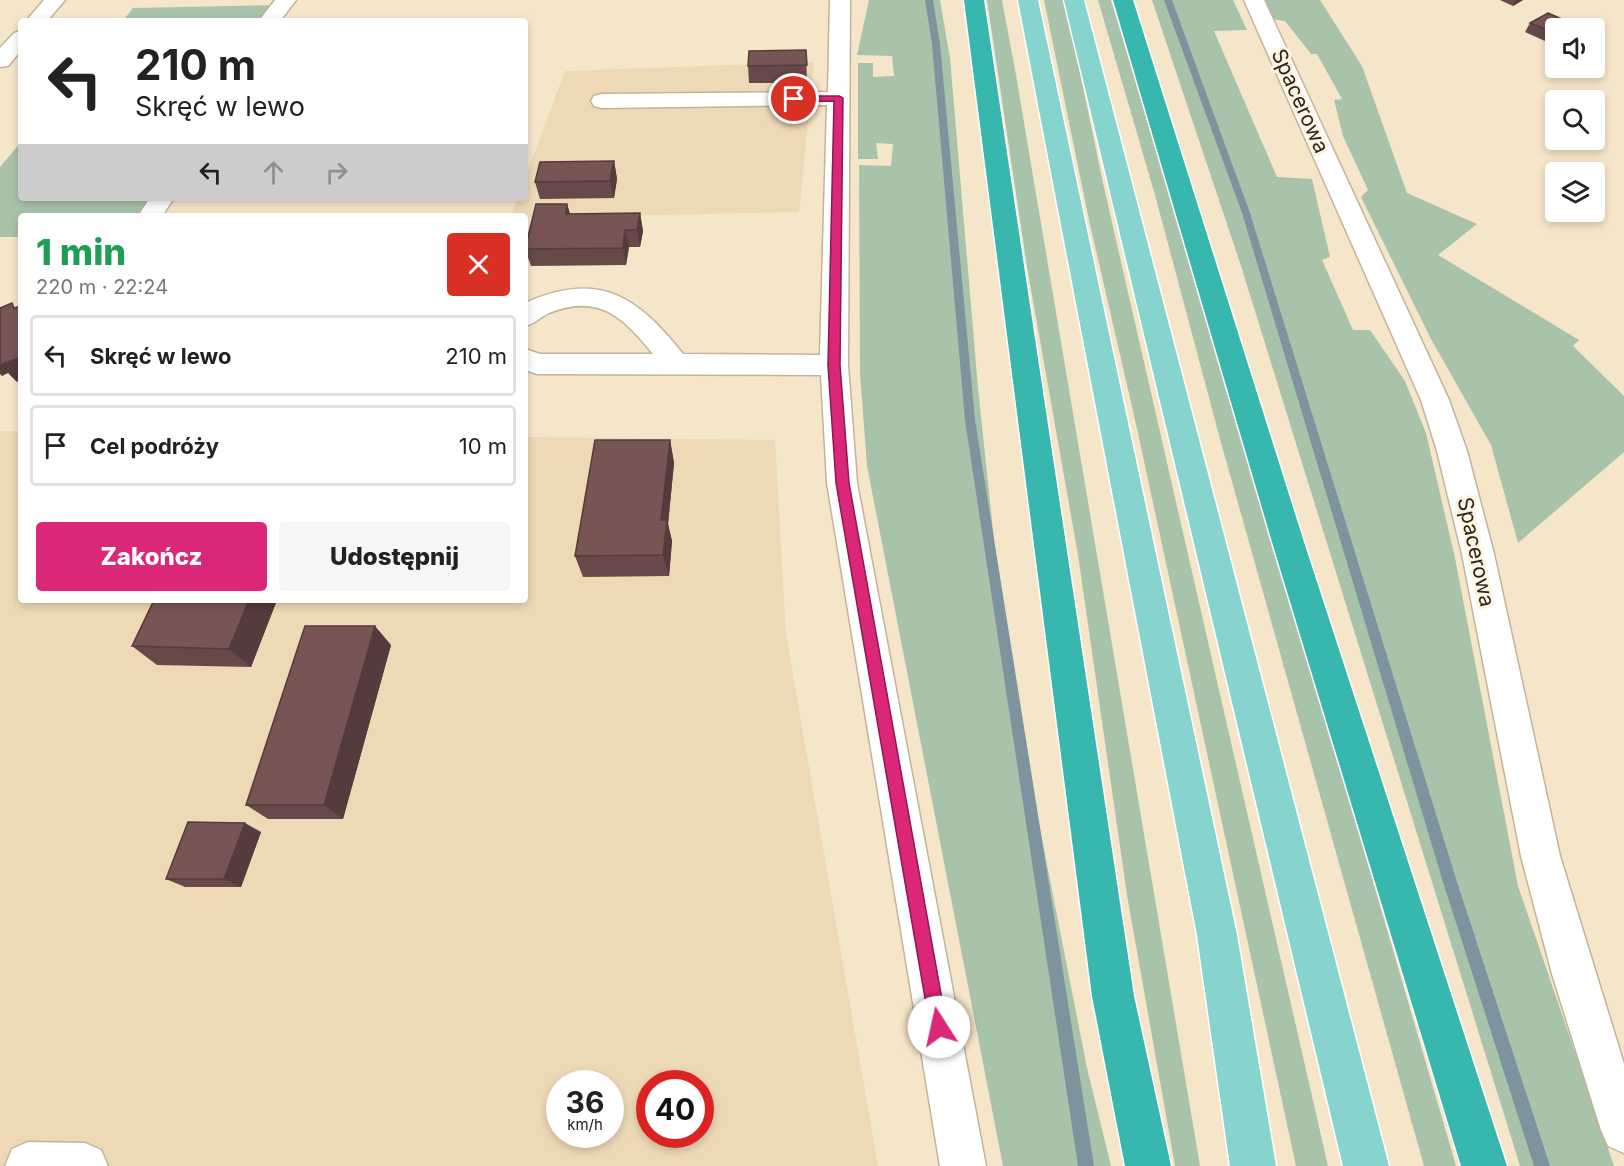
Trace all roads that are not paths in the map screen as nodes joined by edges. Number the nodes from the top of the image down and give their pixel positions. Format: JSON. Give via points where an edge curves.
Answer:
{"nodes":[{"id":1,"x":55,"y":0,"type":"edge"},
{"id":2,"x":286,"y":0,"type":"edge"},
{"id":3,"x":840,"y":0,"type":"edge"},
{"id":4,"x":974,"y":0,"type":"edge"},
{"id":5,"x":1028,"y":0,"type":"edge"},
{"id":6,"x":1074,"y":0,"type":"edge"},
{"id":7,"x":1254,"y":0,"type":"edge"},
{"id":8,"x":1128,"y":8,"type":"edge"},
{"id":9,"x":39,"y":18,"type":"edge"},
{"id":10,"x":271,"y":18,"type":"edge"},
{"id":11,"x":18,"y":40,"type":"edge"},
{"id":12,"x":0,"y":61,"type":"edge"},
{"id":13,"x":839,"y":98,"type":"junction"},
{"id":14,"x":602,"y":101,"type":"dead end"},
{"id":15,"x":528,"y":312,"type":"edge"},
{"id":16,"x":528,"y":360,"type":"edge"},
{"id":17,"x":834,"y":365,"type":"junction"},
{"id":18,"x":677,"y":366,"type":"junction"},
{"id":19,"x":1624,"y":1130,"type":"edge"},
{"id":20,"x":28,"y":1165,"type":"edge"},
{"id":21,"x":85,"y":1166,"type":"edge"},
{"id":22,"x":963,"y":1166,"type":"edge"},
{"id":23,"x":1148,"y":1166,"type":"edge"},
{"id":24,"x":1253,"y":1166,"type":"edge"},
{"id":25,"x":1366,"y":1166,"type":"edge"},
{"id":26,"x":1484,"y":1166,"type":"edge"}],
"edges":[{"from":1,"to":9,"type":"street"},
{"from":2,"to":10,"type":"street"},
{"from":3,"to":13,"type":"street"},
{"from":4,"to":23,"type":"highway","via":[[1113,996]]},
{"from":5,"to":24,"type":"main road","via":[[1217,935]]},
{"from":6,"to":25,"type":"main road"},
{"from":7,"to":19,"type":"street","name":"Spacerowa","via":[[1435,400],[1448,438],[1472,531],[1531,817],[1588,1022]]},
{"from":8,"to":26,"type":"highway","via":[[1322,654]]},
{"from":11,"to":12,"type":"street"},
{"from":13,"to":14,"type":"street"},
{"from":13,"to":17,"type":"street"},
{"from":15,"to":18,"type":"street","via":[[563,297],[598,295],[622,306],[649,330]]},
{"from":16,"to":18,"type":"street","via":[[537,364]]},
{"from":17,"to":18,"type":"street"},
{"from":17,"to":22,"type":"street","via":[[842,483]]},
{"from":20,"to":21,"type":"street"}]}
